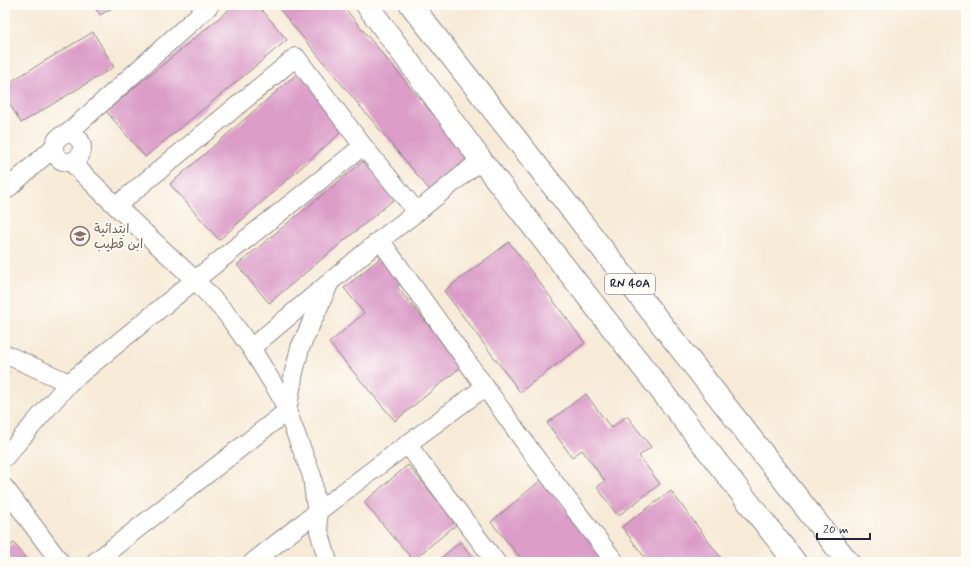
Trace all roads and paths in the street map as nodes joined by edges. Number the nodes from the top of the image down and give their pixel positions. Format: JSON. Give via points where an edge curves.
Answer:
{"nodes":[{"id":1,"x":210,"y":5,"type":"edge"},
{"id":2,"x":367,"y":5,"type":"edge"},
{"id":3,"x":411,"y":5,"type":"edge"},
{"id":4,"x":67,"y":134,"type":"junction"},
{"id":5,"x":363,"y":146,"type":"junction"},
{"id":6,"x":54,"y":147,"type":"junction"},
{"id":7,"x":481,"y":160,"type":"junction"},
{"id":8,"x":71,"y":162,"type":"junction"},
{"id":9,"x":5,"y":191,"type":"edge"},
{"id":10,"x":116,"y":206,"type":"junction"},
{"id":11,"x":417,"y":212,"type":"junction"},
{"id":12,"x":380,"y":240,"type":"junction"},
{"id":13,"x":195,"y":280,"type":"junction"},
{"id":14,"x":330,"y":282,"type":"junction"},
{"id":15,"x":251,"y":348,"type":"junction"},
{"id":16,"x":5,"y":354,"type":"edge"},
{"id":17,"x":69,"y":383,"type":"junction"},
{"id":18,"x":485,"y":387,"type":"junction"},
{"id":19,"x":287,"y":411,"type":"junction"},
{"id":20,"x":407,"y":444,"type":"junction"},
{"id":21,"x":5,"y":457,"type":"edge"},
{"id":22,"x":5,"y":488,"type":"edge"},
{"id":23,"x":317,"y":512,"type":"junction"},
{"id":24,"x":60,"y":562,"type":"edge"},
{"id":25,"x":95,"y":562,"type":"edge"},
{"id":26,"x":253,"y":562,"type":"edge"},
{"id":27,"x":328,"y":562,"type":"edge"},
{"id":28,"x":496,"y":562,"type":"edge"},
{"id":29,"x":615,"y":562,"type":"edge"},
{"id":30,"x":795,"y":562,"type":"edge"},
{"id":31,"x":848,"y":562,"type":"edge"}],
"edges":[{"from":1,"to":4,"type":"street"},
{"from":2,"to":7,"type":"main road","number":"RN 40A"},
{"from":3,"to":31,"type":"main road","number":"RN 40A"},
{"from":4,"to":6,"type":"street","via":[[58,138]]},
{"from":4,"to":8,"type":"street","via":[[76,137],[82,149],[79,157]]},
{"from":5,"to":10,"type":"street","via":[[296,57]]},
{"from":5,"to":11,"type":"street"},
{"from":5,"to":13,"type":"street"},
{"from":6,"to":8,"type":"street","via":[[59,159]]},
{"from":6,"to":9,"type":"street"},
{"from":7,"to":11,"type":"street"},
{"from":7,"to":30,"type":"main road","number":"RN 40A"},
{"from":8,"to":10,"type":"street"},
{"from":10,"to":13,"type":"street"},
{"from":11,"to":12,"type":"street"},
{"from":12,"to":14,"type":"street"},
{"from":12,"to":18,"type":"street"},
{"from":13,"to":15,"type":"street","via":[[225,312]]},
{"from":13,"to":17,"type":"street"},
{"from":14,"to":15,"type":"street"},
{"from":14,"to":19,"type":"street","via":[[300,348]]},
{"from":15,"to":19,"type":"street"},
{"from":16,"to":17,"type":"street"},
{"from":17,"to":21,"type":"street"},
{"from":18,"to":20,"type":"street"},
{"from":18,"to":29,"type":"street"},
{"from":19,"to":23,"type":"street","via":[[312,476]]},
{"from":19,"to":25,"type":"street"},
{"from":20,"to":23,"type":"street"},
{"from":20,"to":28,"type":"street"},
{"from":22,"to":24,"type":"street"},
{"from":23,"to":26,"type":"street"},
{"from":23,"to":27,"type":"street","via":[[319,531]]}]}
